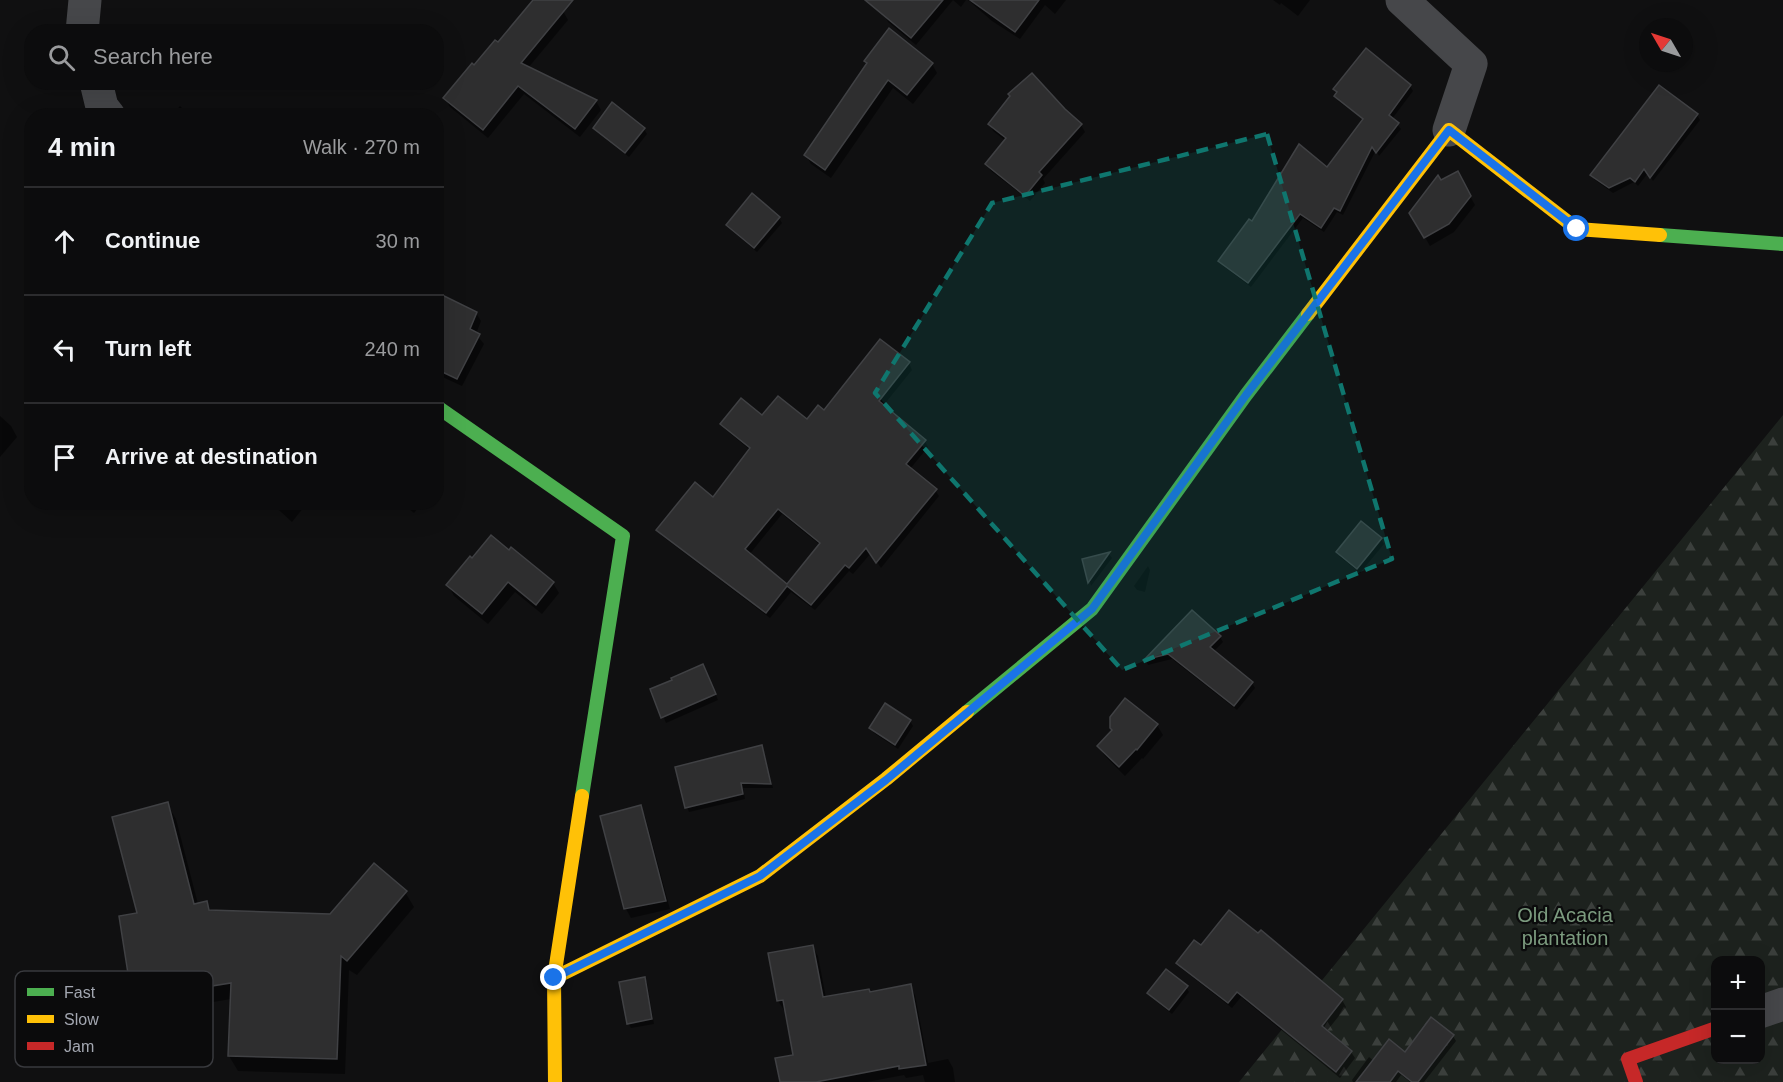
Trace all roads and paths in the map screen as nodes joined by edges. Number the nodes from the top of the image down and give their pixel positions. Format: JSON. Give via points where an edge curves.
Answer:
{"nodes":[{"id":1,"x":85,"y":0,"type":"edge"},
{"id":2,"x":1402,"y":0,"type":"edge"},
{"id":3,"x":83,"y":24,"type":"edge"},
{"id":4,"x":98,"y":90,"type":"edge"},
{"id":5,"x":103,"y":108,"type":"edge"},
{"id":6,"x":1449,"y":130,"type":"junction"},
{"id":7,"x":1783,"y":244,"type":"edge"},
{"id":8,"x":444,"y":411,"type":"edge"},
{"id":9,"x":554,"y":978,"type":"junction"},
{"id":10,"x":1783,"y":1004,"type":"edge"},
{"id":11,"x":1764,"y":1010,"type":"edge"},
{"id":12,"x":1711,"y":1030,"type":"edge"},
{"id":13,"x":555,"y":1082,"type":"edge"},
{"id":14,"x":1636,"y":1082,"type":"edge"}],
"edges":[{"from":1,"to":3,"type":"street"},
{"from":2,"to":6,"type":"street","via":[[1471,64]]},
{"from":4,"to":5,"type":"street"},
{"from":6,"to":7,"type":"street","via":[[1577,229]]},
{"from":6,"to":9,"type":"street","via":[[1246,395],[1092,609],[886,780],[760,876]]},
{"from":8,"to":9,"type":"street","via":[[622,536]]},
{"from":9,"to":13,"type":"street"},
{"from":10,"to":11,"type":"street"},
{"from":12,"to":14,"type":"street","via":[[1628,1059]]}]}
